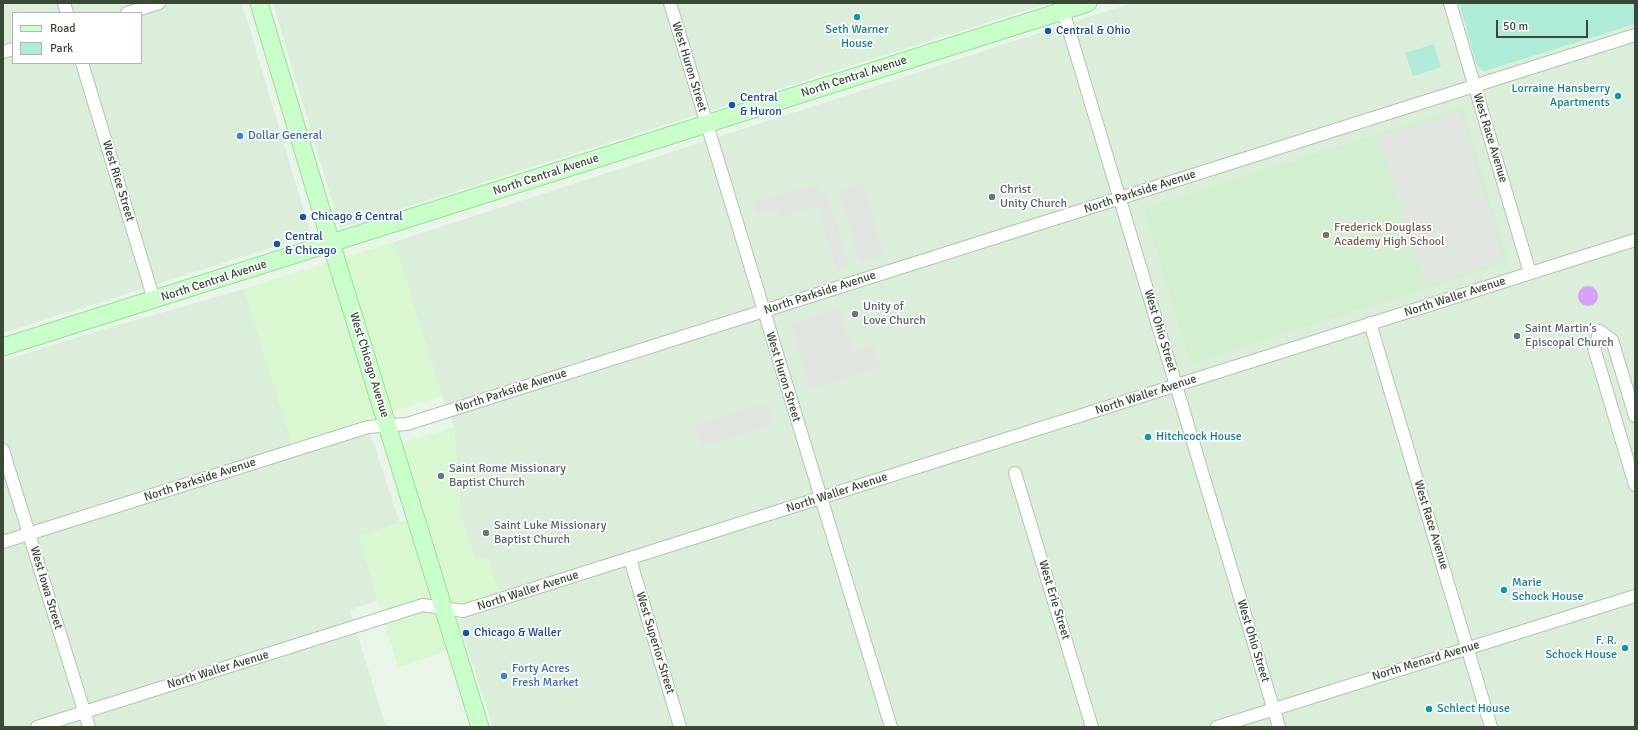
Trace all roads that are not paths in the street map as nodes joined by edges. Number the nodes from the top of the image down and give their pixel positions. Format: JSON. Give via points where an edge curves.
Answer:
{"nodes":[{"id":1,"x":159,"y":3,"type":"edge"},
{"id":2,"x":259,"y":3,"type":"edge"},
{"id":3,"x":670,"y":3,"type":"edge"},
{"id":4,"x":1088,"y":3,"type":"edge"},
{"id":5,"x":1450,"y":3,"type":"edge"},
{"id":6,"x":1062,"y":7,"type":"edge"},
{"id":7,"x":130,"y":12,"type":"edge"},
{"id":8,"x":1635,"y":35,"type":"edge"},
{"id":9,"x":82,"y":64,"type":"edge"},
{"id":10,"x":1475,"y":86,"type":"junction"},
{"id":11,"x":706,"y":124,"type":"junction"},
{"id":12,"x":1120,"y":198,"type":"junction"},
{"id":13,"x":1635,"y":240,"type":"edge"},
{"id":14,"x":331,"y":243,"type":"junction"},
{"id":15,"x":1530,"y":273,"type":"junction"},
{"id":16,"x":154,"y":300,"type":"junction"},
{"id":17,"x":763,"y":311,"type":"junction"},
{"id":18,"x":1370,"y":324,"type":"junction"},
{"id":19,"x":3,"y":347,"type":"edge"},
{"id":20,"x":1176,"y":385,"type":"junction"},
{"id":21,"x":1635,"y":418,"type":"edge"},
{"id":22,"x":1617,"y":424,"type":"junction"},
{"id":23,"x":388,"y":426,"type":"junction"},
{"id":24,"x":3,"y":450,"type":"edge"},
{"id":25,"x":1015,"y":473,"type":"dead end"},
{"id":26,"x":1635,"y":485,"type":"edge"},
{"id":27,"x":821,"y":498,"type":"junction"},
{"id":28,"x":29,"y":534,"type":"junction"},
{"id":29,"x":3,"y":542,"type":"edge"},
{"id":30,"x":630,"y":559,"type":"junction"},
{"id":31,"x":1635,"y":596,"type":"edge"},
{"id":32,"x":444,"y":608,"type":"junction"},
{"id":33,"x":1468,"y":648,"type":"junction"},
{"id":34,"x":1274,"y":709,"type":"junction"},
{"id":35,"x":84,"y":712,"type":"junction"},
{"id":36,"x":37,"y":727,"type":"edge"},
{"id":37,"x":88,"y":727,"type":"edge"},
{"id":38,"x":480,"y":727,"type":"edge"},
{"id":39,"x":680,"y":727,"type":"edge"},
{"id":40,"x":891,"y":727,"type":"edge"},
{"id":41,"x":1092,"y":727,"type":"edge"},
{"id":42,"x":1217,"y":727,"type":"edge"},
{"id":43,"x":1279,"y":727,"type":"edge"},
{"id":44,"x":1491,"y":727,"type":"edge"}],
"edges":[{"from":1,"to":7,"type":"street"},
{"from":2,"to":14,"type":"street","name":"West Chicago Avenue"},
{"from":3,"to":11,"type":"street","name":"West Huron Street"},
{"from":4,"to":6,"type":"street","name":"North Central Avenue"},
{"from":5,"to":10,"type":"street","name":"West Race Avenue"},
{"from":6,"to":11,"type":"street","name":"North Central Avenue"},
{"from":6,"to":12,"type":"street","name":"West Ohio Street"},
{"from":8,"to":10,"type":"street","name":"North Parkside Avenue"},
{"from":9,"to":16,"type":"street","name":"West Rice Street"},
{"from":10,"to":12,"type":"street","name":"North Parkside Avenue"},
{"from":10,"to":15,"type":"street","name":"West Race Avenue"},
{"from":11,"to":14,"type":"street","name":"North Central Avenue"},
{"from":11,"to":17,"type":"street","name":"West Huron Street"},
{"from":12,"to":17,"type":"street","name":"North Parkside Avenue"},
{"from":12,"to":20,"type":"street","name":"West Ohio Street"},
{"from":13,"to":15,"type":"street","name":"North Waller Avenue"},
{"from":14,"to":16,"type":"street","name":"North Central Avenue"},
{"from":14,"to":23,"type":"street","name":"West Chicago Avenue"},
{"from":15,"to":18,"type":"street","name":"North Waller Avenue"},
{"from":16,"to":19,"type":"street","name":"North Central Avenue"},
{"from":17,"to":23,"type":"street","name":"North Parkside Avenue","via":[[407,424]]},
{"from":17,"to":27,"type":"street","name":"West Huron Street"},
{"from":18,"to":20,"type":"street","name":"North Waller Avenue"},
{"from":18,"to":33,"type":"street","name":"West Race Avenue"},
{"from":20,"to":27,"type":"street","name":"North Waller Avenue"},
{"from":20,"to":34,"type":"street","name":"West Ohio Street"},
{"from":21,"to":22,"type":"street"},
{"from":21,"to":22,"type":"street","via":[[1612,340],[1600,331],[1594,348]]},
{"from":22,"to":26,"type":"street"},
{"from":23,"to":28,"type":"street","name":"North Parkside Avenue","via":[[368,427]]},
{"from":23,"to":32,"type":"street","name":"West Chicago Avenue"},
{"from":24,"to":28,"type":"street","name":"West Iowa Street"},
{"from":25,"to":41,"type":"street","name":"West Erie Street"},
{"from":27,"to":30,"type":"street","name":"North Waller Avenue"},
{"from":27,"to":40,"type":"street","name":"West Huron Street"},
{"from":28,"to":29,"type":"street","name":"North Parkside Avenue"},
{"from":28,"to":35,"type":"street","name":"West Iowa Street"},
{"from":30,"to":32,"type":"street","name":"North Waller Avenue","via":[[463,612]]},
{"from":30,"to":39,"type":"street","name":"West Superior Street"},
{"from":31,"to":33,"type":"street","name":"North Menard Avenue"},
{"from":32,"to":35,"type":"street","name":"North Waller Avenue","via":[[423,605]]},
{"from":32,"to":38,"type":"street","name":"West Chicago Avenue"},
{"from":33,"to":34,"type":"street","name":"North Menard Avenue"},
{"from":33,"to":44,"type":"street","name":"West Race Avenue"},
{"from":34,"to":42,"type":"street","name":"North Menard Avenue"},
{"from":34,"to":43,"type":"street","name":"West Ohio Street"},
{"from":35,"to":36,"type":"street","name":"North Waller Avenue"},
{"from":35,"to":37,"type":"street","name":"West Iowa Street"}]}
